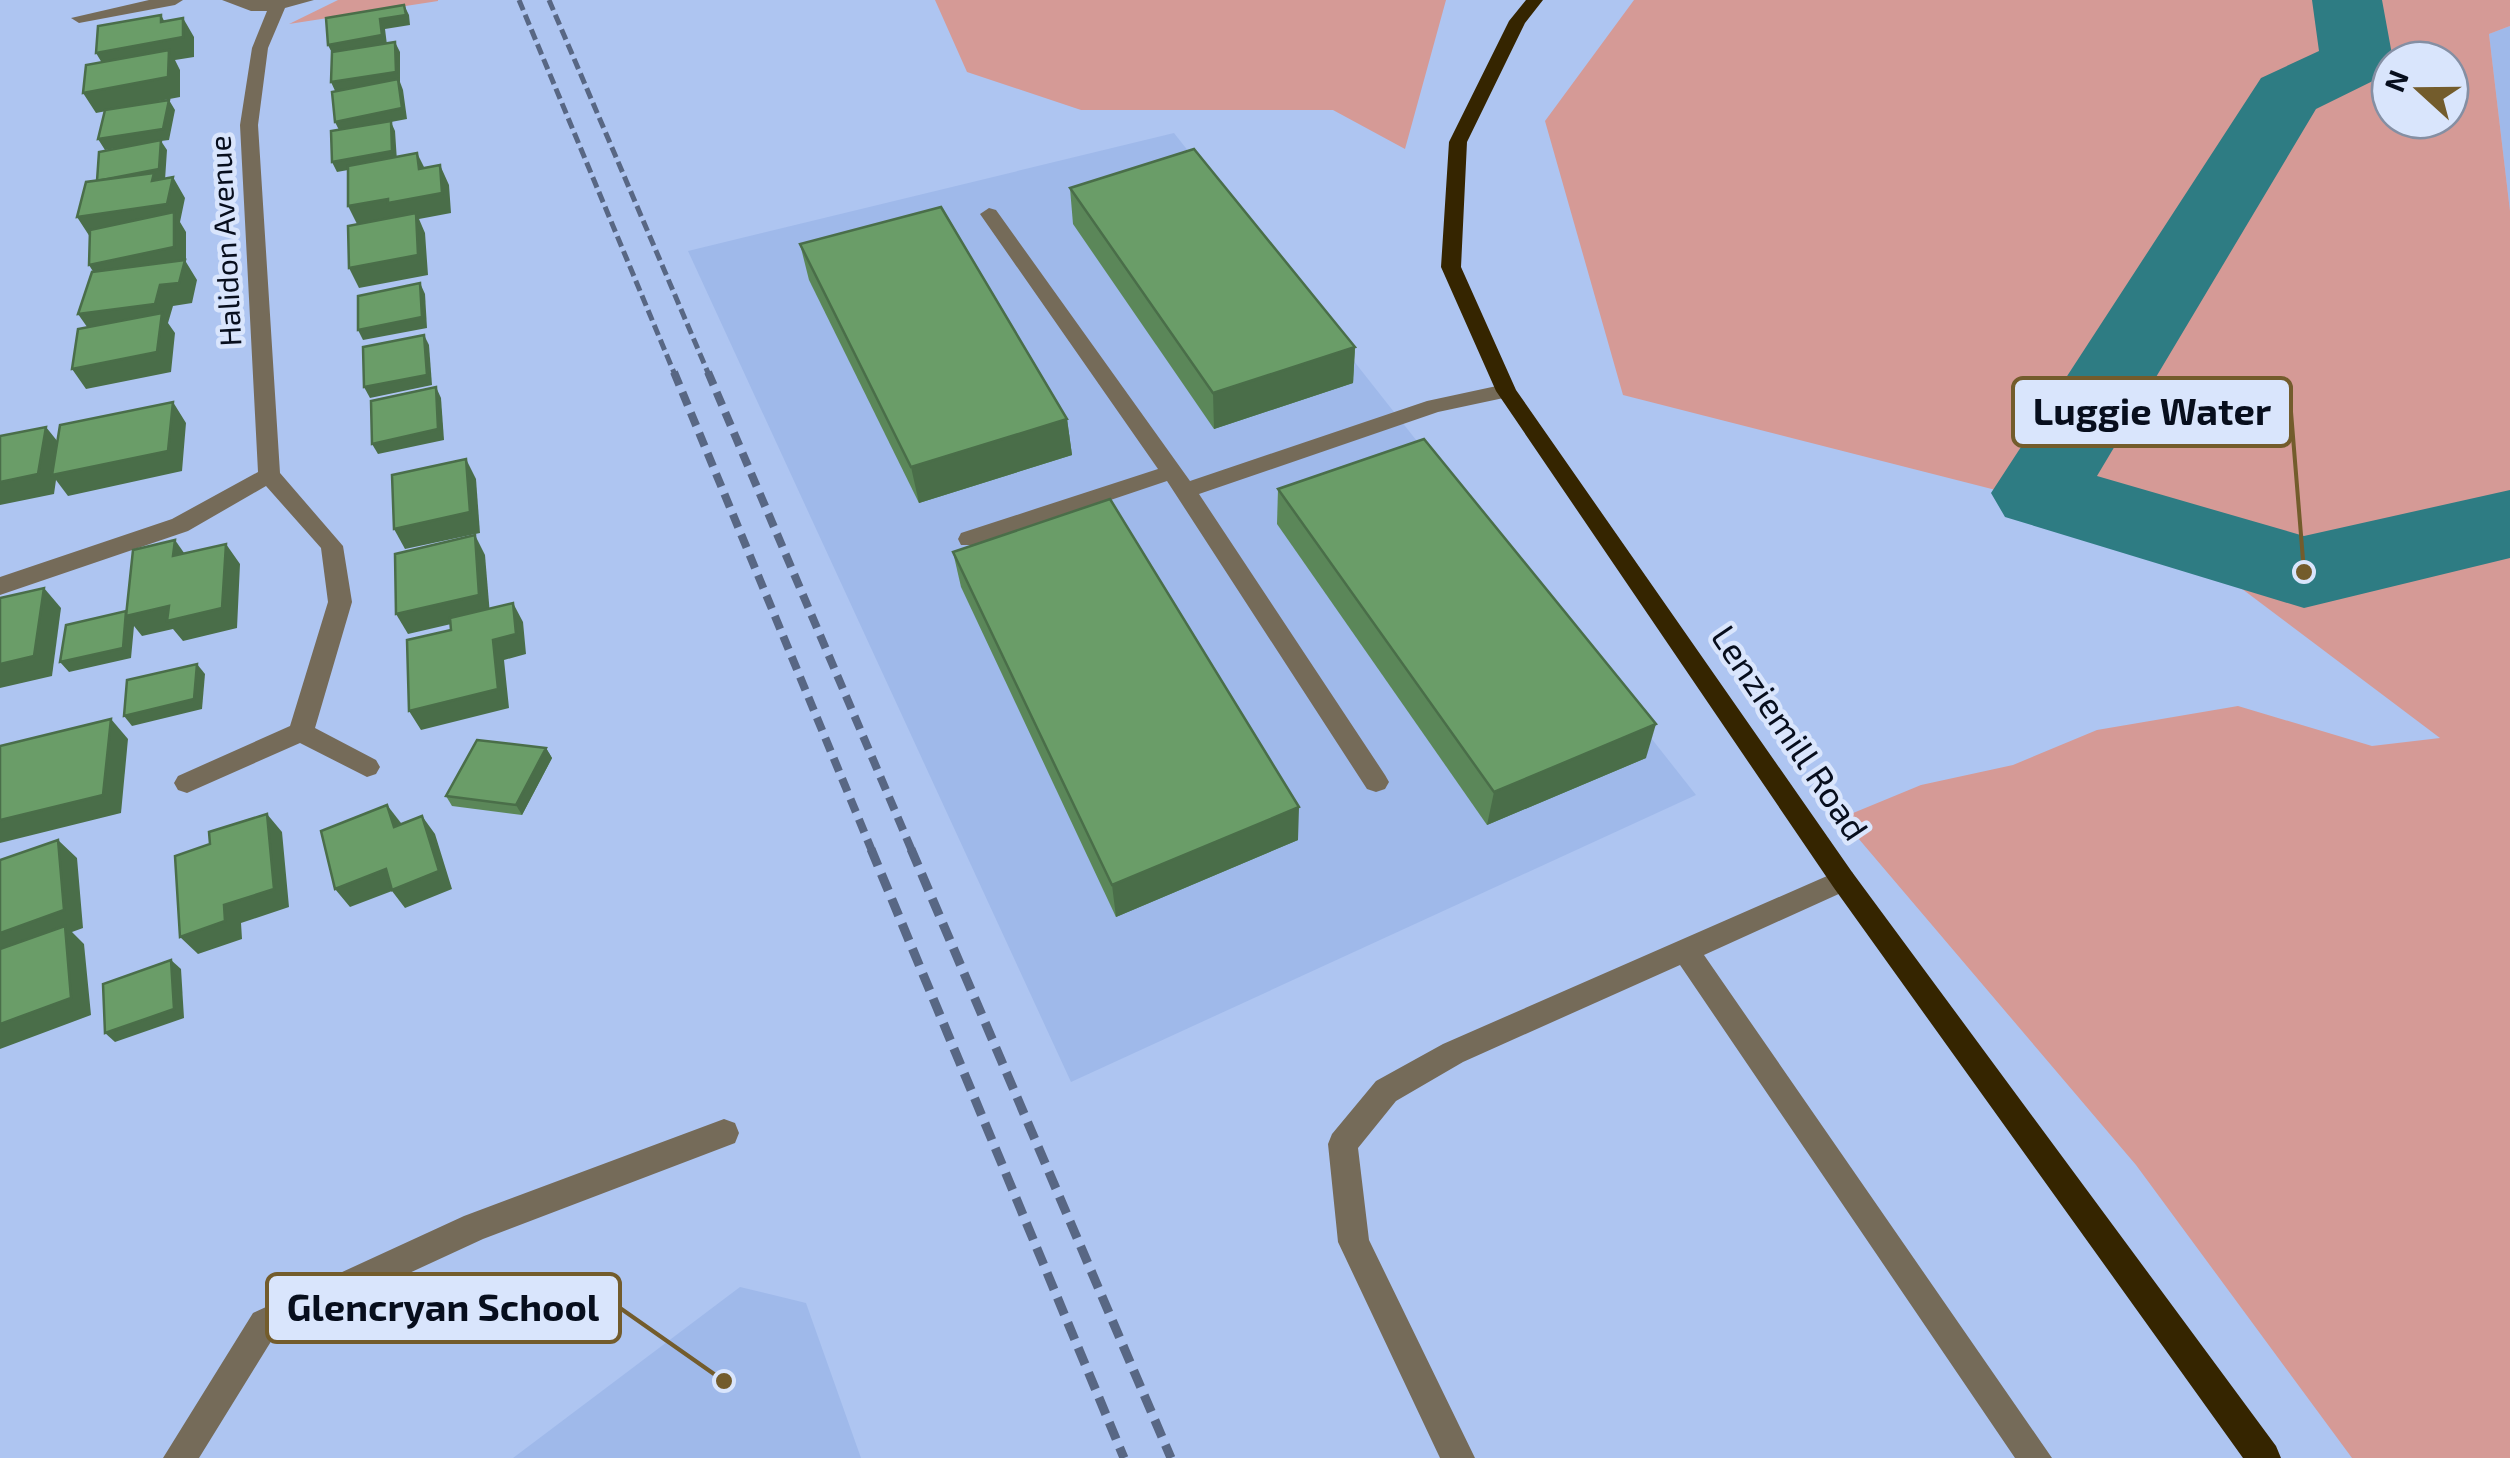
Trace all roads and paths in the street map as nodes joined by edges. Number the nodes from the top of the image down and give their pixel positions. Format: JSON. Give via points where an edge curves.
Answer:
{"nodes":[{"id":1,"x":174,"y":0,"type":"edge"},
{"id":2,"x":230,"y":0,"type":"edge"},
{"id":3,"x":306,"y":0,"type":"edge"},
{"id":4,"x":1535,"y":0,"type":"edge"},
{"id":5,"x":277,"y":7,"type":"junction"},
{"id":6,"x":79,"y":18,"type":"dead end"},
{"id":7,"x":989,"y":214,"type":"dead end"},
{"id":8,"x":1506,"y":392,"type":"junction"},
{"id":9,"x":269,"y":476,"type":"junction"},
{"id":10,"x":1178,"y":482,"type":"junction"},
{"id":11,"x":969,"y":539,"type":"dead end"},
{"id":12,"x":0,"y":586,"type":"edge"},
{"id":13,"x":301,"y":732,"type":"junction"},
{"id":14,"x":367,"y":766,"type":"dead end"},
{"id":15,"x":1376,"y":782,"type":"dead end"},
{"id":16,"x":187,"y":783,"type":"dead end"},
{"id":17,"x":1844,"y":880,"type":"junction"},
{"id":18,"x":1684,"y":949,"type":"junction"},
{"id":19,"x":724,"y":1133,"type":"dead end"},
{"id":20,"x":180,"y":1458,"type":"edge"},
{"id":21,"x":1458,"y":1458,"type":"edge"},
{"id":22,"x":2035,"y":1458,"type":"edge"},
{"id":23,"x":2264,"y":1458,"type":"edge"}],
"edges":[{"from":1,"to":6,"type":"street"},
{"from":2,"to":5,"type":"street"},
{"from":3,"to":5,"type":"street"},
{"from":4,"to":8,"type":"main road","name":"Lenziemill Road","via":[[1517,21],[1458,142],[1451,266]]},
{"from":5,"to":9,"type":"street","name":"Halidon Avenue","via":[[260,48],[249,125]]},
{"from":7,"to":10,"type":"street"},
{"from":8,"to":10,"type":"street","via":[[1434,406]]},
{"from":8,"to":17,"type":"main road","name":"Lenziemill Road"},
{"from":9,"to":12,"type":"street","via":[[180,525]]},
{"from":9,"to":13,"type":"street","via":[[332,546],[340,602]]},
{"from":10,"to":11,"type":"street"},
{"from":10,"to":15,"type":"street"},
{"from":13,"to":14,"type":"street"},
{"from":13,"to":16,"type":"street"},
{"from":17,"to":18,"type":"street"},
{"from":17,"to":23,"type":"main road","name":"Lenziemill Road"},
{"from":18,"to":21,"type":"street","via":[[1386,1090],[1343,1144],[1354,1242]]},
{"from":18,"to":22,"type":"street"},
{"from":19,"to":20,"type":"street","via":[[475,1227],[264,1324]]}]}
